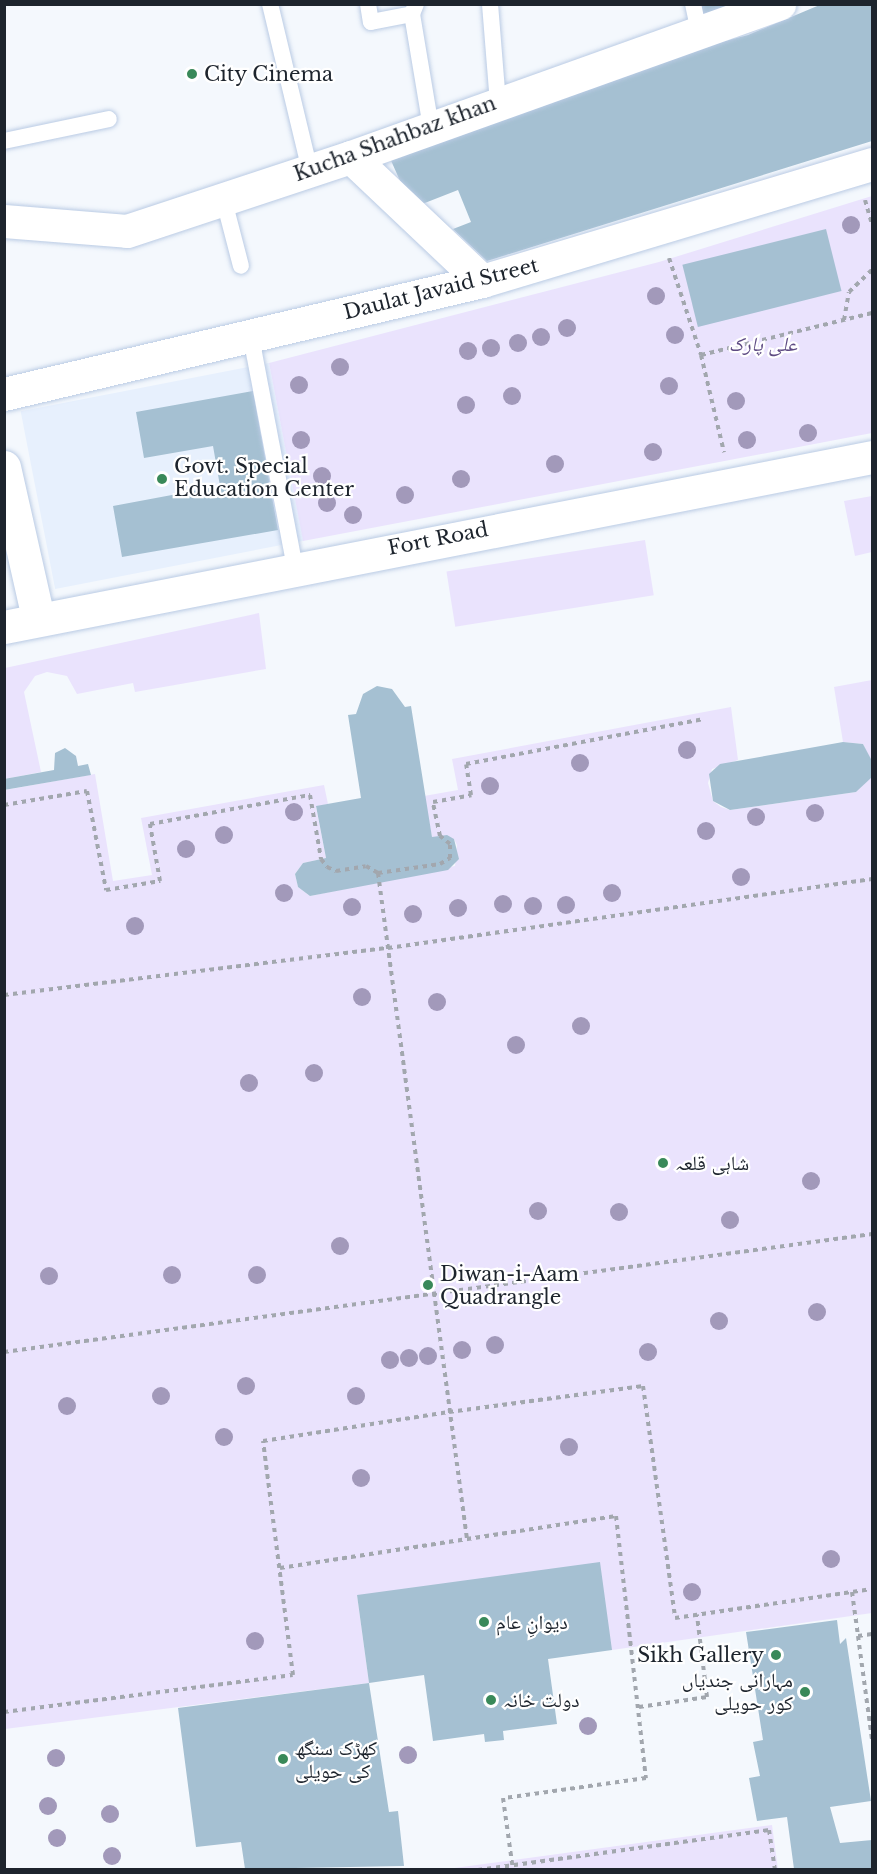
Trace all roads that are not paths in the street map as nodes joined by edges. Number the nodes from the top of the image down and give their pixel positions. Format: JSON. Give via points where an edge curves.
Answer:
{"nodes":[{"id":1,"x":270,"y":4,"type":"edge"},
{"id":2,"x":368,"y":4,"type":"edge"},
{"id":3,"x":490,"y":4,"type":"edge"},
{"id":4,"x":779,"y":4,"type":"edge"},
{"id":5,"x":414,"y":9,"type":"edge"},
{"id":6,"x":696,"y":19,"type":"edge"},
{"id":7,"x":498,"y":103,"type":"junction"},
{"id":8,"x":109,"y":119,"type":"dead end"},
{"id":9,"x":431,"y":128,"type":"junction"},
{"id":10,"x":4,"y":141,"type":"edge"},
{"id":11,"x":351,"y":157,"type":"junction"},
{"id":12,"x":873,"y":164,"type":"edge"},
{"id":13,"x":310,"y":171,"type":"junction"},
{"id":14,"x":223,"y":197,"type":"junction"},
{"id":15,"x":4,"y":221,"type":"edge"},
{"id":16,"x":241,"y":266,"type":"dead end"},
{"id":17,"x":482,"y":281,"type":"junction"},
{"id":18,"x":251,"y":337,"type":"junction"},
{"id":19,"x":4,"y":394,"type":"edge"},
{"id":20,"x":873,"y":457,"type":"edge"},
{"id":21,"x":4,"y":467,"type":"edge"},
{"id":22,"x":295,"y":567,"type":"junction"},
{"id":23,"x":38,"y":618,"type":"junction"},
{"id":24,"x":4,"y":627,"type":"edge"}],
"edges":[{"from":1,"to":13,"type":"lane"},
{"from":2,"to":5,"type":"lane","via":[[370,22]]},
{"from":3,"to":7,"type":"lane"},
{"from":4,"to":6,"type":"street","name":"Kucha Shahbaz khan"},
{"from":5,"to":9,"type":"lane"},
{"from":6,"to":7,"type":"street","name":"Kucha Shahbaz khan"},
{"from":7,"to":9,"type":"street","name":"Kucha Shahbaz khan"},
{"from":8,"to":10,"type":"lane"},
{"from":9,"to":11,"type":"street","name":"Kucha Shahbaz khan"},
{"from":11,"to":13,"type":"street","name":"Kucha Shahbaz khan"},
{"from":11,"to":17,"type":"street"},
{"from":12,"to":17,"type":"street","name":"Daulat Javaid Street"},
{"from":13,"to":14,"type":"street","name":"Kucha Shahbaz khan"},
{"from":14,"to":15,"type":"street","name":"Kucha Shahbaz khan","via":[[127,231]]},
{"from":14,"to":16,"type":"lane"},
{"from":17,"to":18,"type":"street","name":"Daulat Javaid Street"},
{"from":18,"to":19,"type":"street","name":"Daulat Javaid Street"},
{"from":18,"to":22,"type":"lane"},
{"from":20,"to":22,"type":"street","name":"Fort Road"},
{"from":21,"to":23,"type":"street"},
{"from":22,"to":23,"type":"street","name":"Fort Road"},
{"from":23,"to":24,"type":"street","name":"Fort Road"}]}
